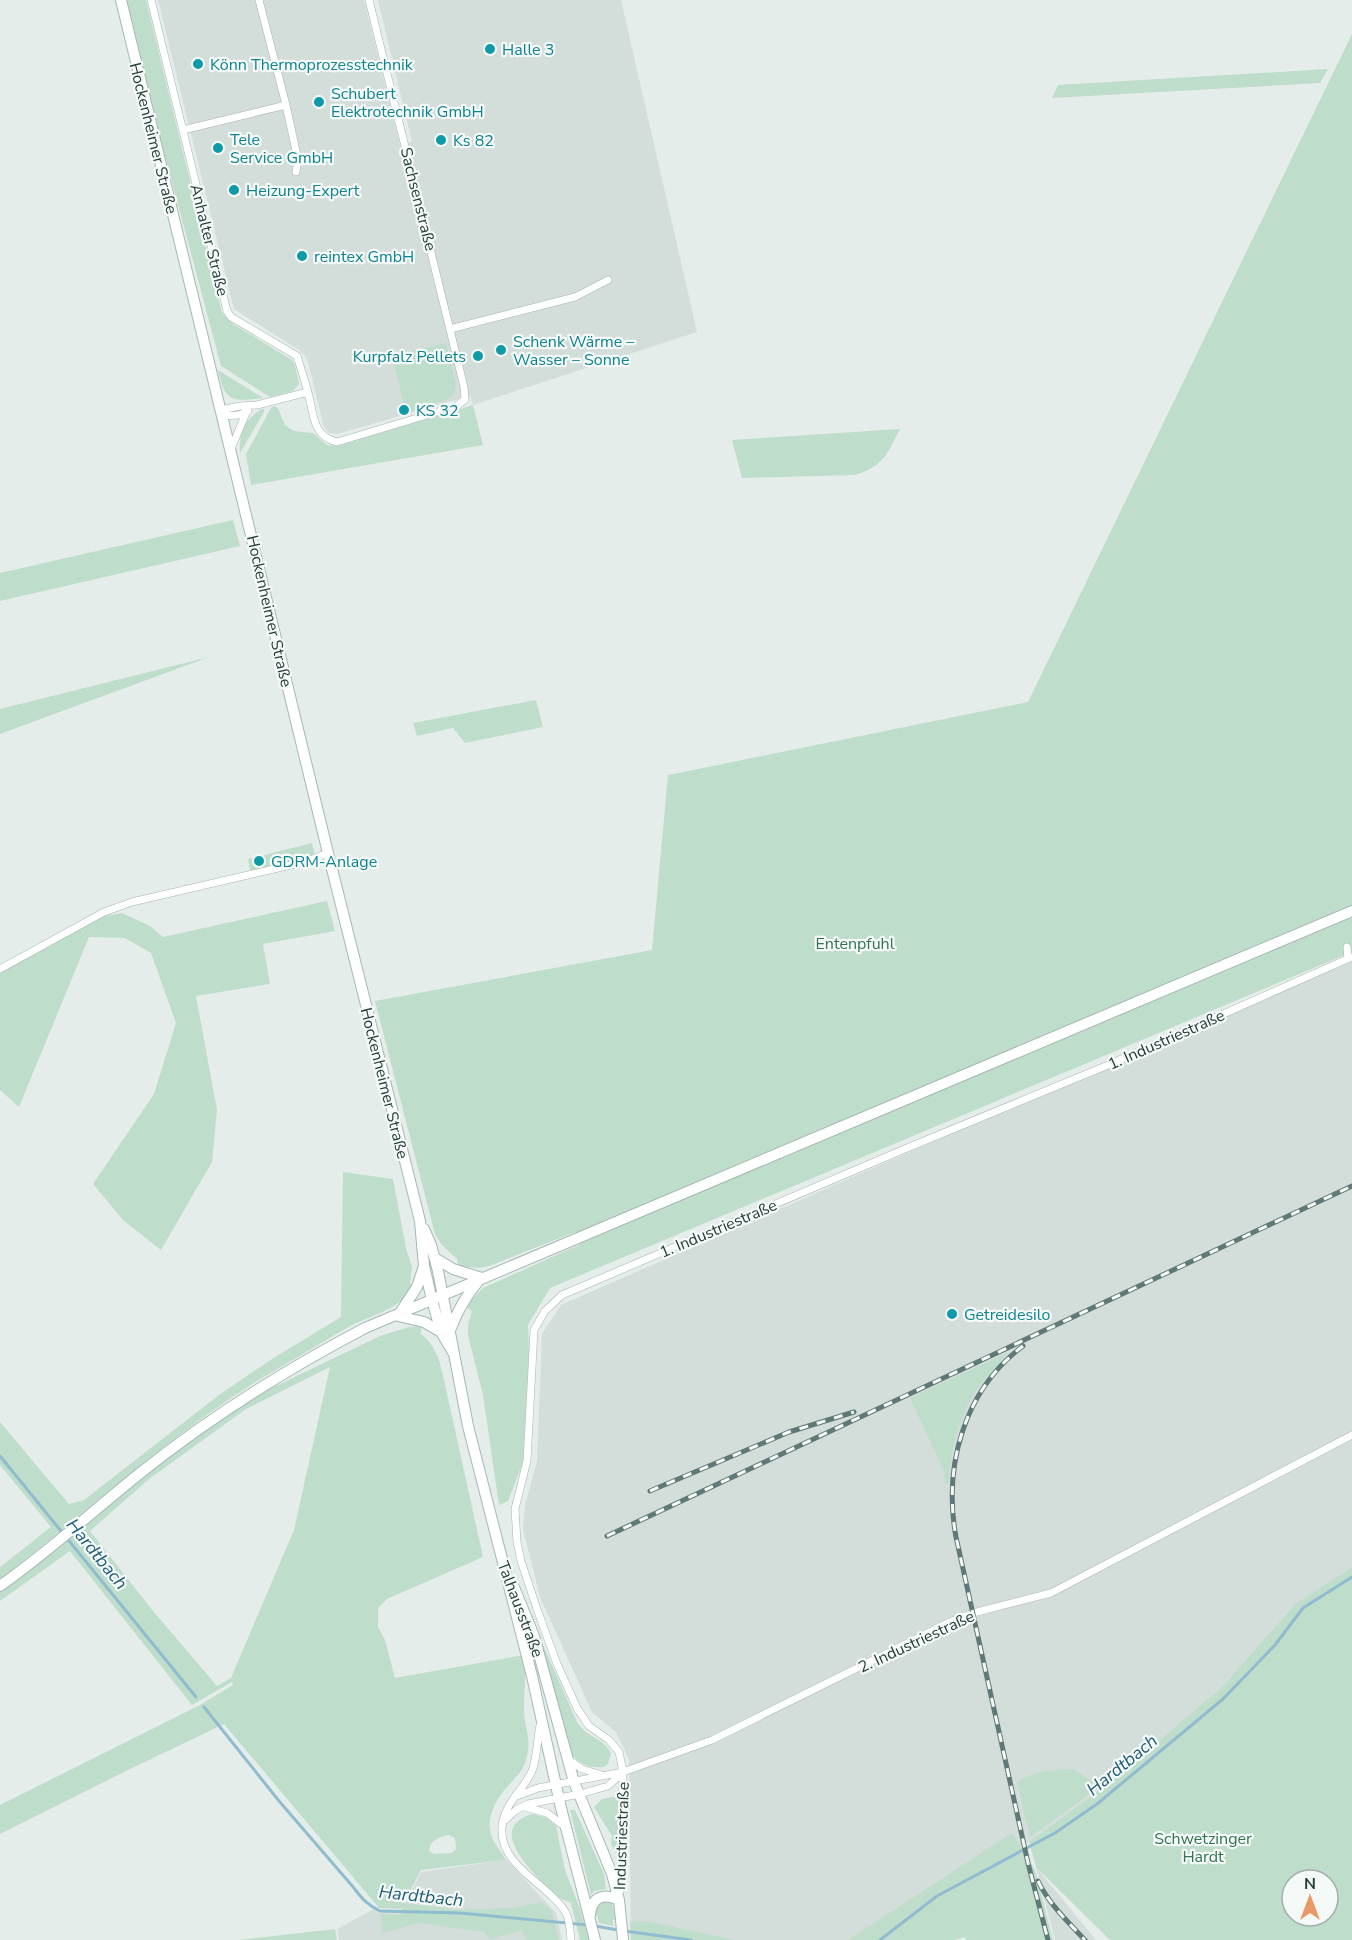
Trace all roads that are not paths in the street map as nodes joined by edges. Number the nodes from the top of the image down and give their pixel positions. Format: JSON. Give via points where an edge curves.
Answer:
{"nodes":[{"id":1,"x":121,"y":0,"type":"edge"},
{"id":2,"x":151,"y":0,"type":"edge"},
{"id":3,"x":259,"y":0,"type":"edge"},
{"id":4,"x":369,"y":0,"type":"edge"},
{"id":5,"x":286,"y":105,"type":"junction"},
{"id":6,"x":183,"y":130,"type":"junction"},
{"id":7,"x":296,"y":172,"type":"dead end"},
{"id":8,"x":608,"y":280,"type":"dead end"},
{"id":9,"x":450,"y":329,"type":"junction"},
{"id":10,"x":308,"y":392,"type":"junction"},
{"id":11,"x":465,"y":399,"type":"joint"},
{"id":12,"x":257,"y":405,"type":"junction"},
{"id":13,"x":222,"y":413,"type":"junction"},
{"id":14,"x":246,"y":413,"type":"junction"},
{"id":15,"x":231,"y":449,"type":"junction"},
{"id":16,"x":328,"y":852,"type":"junction"},
{"id":17,"x":1352,"y":911,"type":"edge"},
{"id":18,"x":1347,"y":947,"type":"dead end"},
{"id":19,"x":1350,"y":958,"type":"edge"},
{"id":20,"x":0,"y":969,"type":"edge"},
{"id":21,"x":420,"y":1221,"type":"junction"},
{"id":22,"x":435,"y":1258,"type":"junction"},
{"id":23,"x":424,"y":1266,"type":"junction"},
{"id":24,"x":482,"y":1278,"type":"junction"},
{"id":25,"x":444,"y":1294,"type":"junction"},
{"id":26,"x":432,"y":1300,"type":"junction"},
{"id":27,"x":398,"y":1316,"type":"junction"},
{"id":28,"x":446,"y":1331,"type":"junction"},
{"id":29,"x":1352,"y":1435,"type":"edge"},
{"id":30,"x":500,"y":1554,"type":"junction"},
{"id":31,"x":0,"y":1586,"type":"edge"},
{"id":32,"x":541,"y":1721,"type":"junction"},
{"id":33,"x":568,"y":1759,"type":"junction"},
{"id":34,"x":623,"y":1772,"type":"junction"},
{"id":35,"x":605,"y":1776,"type":"junction"},
{"id":36,"x":574,"y":1782,"type":"junction"},
{"id":37,"x":556,"y":1784,"type":"junction"},
{"id":38,"x":580,"y":1794,"type":"junction"},
{"id":39,"x":517,"y":1796,"type":"junction"},
{"id":40,"x":559,"y":1799,"type":"junction"},
{"id":41,"x":522,"y":1807,"type":"junction"},
{"id":42,"x":503,"y":1822,"type":"junction"},
{"id":43,"x":566,"y":1828,"type":"junction"},
{"id":44,"x":619,"y":1900,"type":"junction"},
{"id":45,"x":590,"y":1918,"type":"junction"},
{"id":46,"x":571,"y":1936,"type":"edge"},
{"id":47,"x":623,"y":1939,"type":"edge"},
{"id":48,"x":595,"y":1940,"type":"edge"}],
"edges":[{"from":1,"to":13,"type":"main road","name":"Hockenheimer Straße"},
{"from":2,"to":6,"type":"street","name":"Anhalter Straße"},
{"from":3,"to":5,"type":"street"},
{"from":4,"to":9,"type":"street","name":"Sachsenstraße"},
{"from":5,"to":6,"type":"street"},
{"from":5,"to":7,"type":"street","via":[[298,160]]},
{"from":6,"to":10,"type":"street","name":"Anhalter Straße","via":[[227,311],[297,356]]},
{"from":8,"to":9,"type":"street","via":[[575,297]]},
{"from":9,"to":11,"type":"street","name":"Sachsenstraße"},
{"from":10,"to":11,"type":"street","name":"Anhalter Straße","via":[[318,432],[338,442],[457,406]]},
{"from":10,"to":12,"type":"street"},
{"from":12,"to":13,"type":"street"},
{"from":12,"to":14,"type":"street"},
{"from":13,"to":14,"type":"street"},
{"from":13,"to":15,"type":"main road","name":"Hockenheimer Straße"},
{"from":14,"to":15,"type":"street"},
{"from":15,"to":16,"type":"main road","name":"Hockenheimer Straße"},
{"from":16,"to":20,"type":"street","via":[[308,861],[132,902],[104,912]]},
{"from":16,"to":21,"type":"main road","name":"Hockenheimer Straße"},
{"from":17,"to":24,"type":"main road"},
{"from":18,"to":19,"type":"street"},
{"from":19,"to":34,"type":"street","name":"1. Industriestraße","via":[[1108,1065],[562,1294],[545,1311],[534,1330],[527,1461],[514,1509],[517,1542],[537,1610],[577,1708],[588,1726],[617,1748]]},
{"from":21,"to":22,"type":"main road","name":"Hockenheimer Straße"},
{"from":21,"to":23,"type":"main road","name":"Hockenheimer Straße"},
{"from":22,"to":24,"type":"main road","via":[[453,1269]]},
{"from":22,"to":25,"type":"main road","name":"Hockenheimer Straße"},
{"from":23,"to":26,"type":"main road","name":"Hockenheimer Straße"},
{"from":23,"to":27,"type":"main road","via":[[417,1287]]},
{"from":24,"to":25,"type":"main road"},
{"from":24,"to":28,"type":"main road","via":[[466,1296]]},
{"from":25,"to":26,"type":"main road"},
{"from":25,"to":28,"type":"main road","name":"Hockenheimer Straße"},
{"from":26,"to":27,"type":"main road"},
{"from":26,"to":28,"type":"main road","name":"Hockenheimer Straße"},
{"from":27,"to":28,"type":"main road"},
{"from":27,"to":31,"type":"main road","via":[[365,1328],[253,1391],[192,1434]]},
{"from":28,"to":30,"type":"main road","name":"Hockenheimer Straße"},
{"from":29,"to":34,"type":"street","name":"2. Industriestraße","via":[[1051,1593],[957,1619],[712,1740]]},
{"from":30,"to":32,"type":"main road","name":"Talhausstraße"},
{"from":30,"to":33,"type":"main road","name":"Talhausstraße","via":[[534,1636]]},
{"from":32,"to":37,"type":"main road","name":"Talhausstraße"},
{"from":32,"to":39,"type":"street","via":[[534,1765]]},
{"from":33,"to":35,"type":"street","via":[[582,1769]]},
{"from":33,"to":36,"type":"main road","name":"Talhausstraße"},
{"from":34,"to":35,"type":"street","name":"2. Industriestraße"},
{"from":34,"to":38,"type":"street","via":[[608,1786]]},
{"from":34,"to":44,"type":"street","name":"Industriestraße"},
{"from":35,"to":36,"type":"street","name":"2. Industriestraße"},
{"from":36,"to":37,"type":"street","name":"2. Industriestraße"},
{"from":36,"to":38,"type":"main road","name":"Talhausstraße"},
{"from":37,"to":39,"type":"street","name":"2. Industriestraße"},
{"from":37,"to":40,"type":"main road","name":"Talhausstraße"},
{"from":38,"to":40,"type":"street"},
{"from":38,"to":44,"type":"main road","name":"Talhausstraße"},
{"from":39,"to":42,"type":"street","via":[[505,1811]]},
{"from":40,"to":41,"type":"street"},
{"from":40,"to":43,"type":"main road","name":"Talhausstraße"},
{"from":41,"to":42,"type":"street"},
{"from":41,"to":43,"type":"street","via":[[546,1813]]},
{"from":42,"to":46,"type":"street","via":[[507,1852],[567,1916]]},
{"from":43,"to":45,"type":"main road","name":"Talhausstraße"},
{"from":44,"to":45,"type":"main road","via":[[597,1898]]},
{"from":44,"to":47,"type":"main road","name":"Talhausstraße"},
{"from":45,"to":48,"type":"main road","name":"Talhausstraße"}]}
